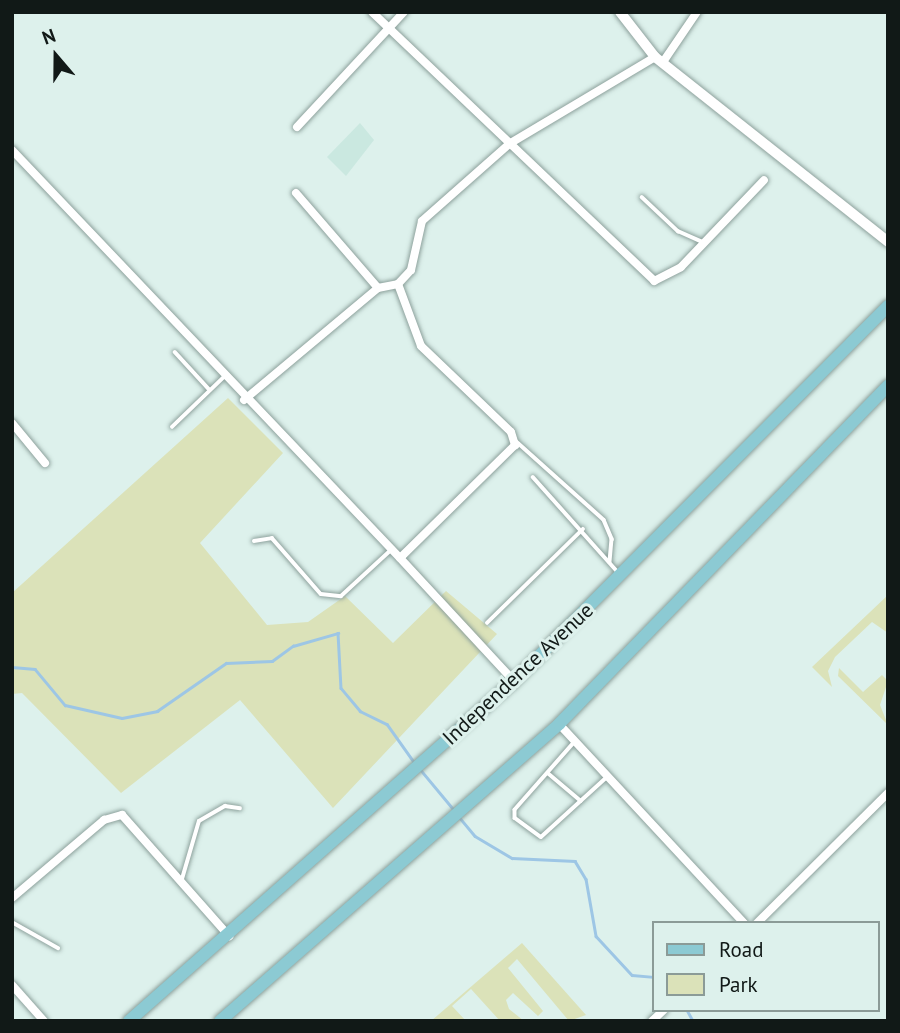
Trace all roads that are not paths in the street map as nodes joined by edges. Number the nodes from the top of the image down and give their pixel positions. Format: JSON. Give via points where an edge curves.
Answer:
{"nodes":[{"id":1,"x":372,"y":12,"type":"edge"},
{"id":2,"x":404,"y":12,"type":"edge"},
{"id":3,"x":620,"y":12,"type":"edge"},
{"id":4,"x":696,"y":12,"type":"edge"},
{"id":5,"x":389,"y":28,"type":"junction"},
{"id":6,"x":659,"y":59,"type":"junction"},
{"id":7,"x":297,"y":127,"type":"dead end"},
{"id":8,"x":509,"y":144,"type":"junction"},
{"id":9,"x":12,"y":150,"type":"edge"},
{"id":10,"x":764,"y":180,"type":"dead end"},
{"id":11,"x":296,"y":194,"type":"dead end"},
{"id":12,"x":642,"y":197,"type":"dead end"},
{"id":13,"x":705,"y":242,"type":"junction"},
{"id":14,"x":888,"y":242,"type":"edge"},
{"id":15,"x":398,"y":284,"type":"junction"},
{"id":16,"x":377,"y":288,"type":"junction"},
{"id":17,"x":888,"y":306,"type":"edge"},
{"id":18,"x":175,"y":352,"type":"dead end"},
{"id":19,"x":224,"y":377,"type":"junction"},
{"id":20,"x":888,"y":386,"type":"edge"},
{"id":21,"x":209,"y":390,"type":"junction"},
{"id":22,"x":244,"y":400,"type":"junction"},
{"id":23,"x":12,"y":423,"type":"edge"},
{"id":24,"x":172,"y":427,"type":"dead end"},
{"id":25,"x":515,"y":439,"type":"junction"},
{"id":26,"x":45,"y":463,"type":"dead end"},
{"id":27,"x":533,"y":477,"type":"dead end"},
{"id":28,"x":583,"y":529,"type":"junction"},
{"id":29,"x":254,"y":541,"type":"dead end"},
{"id":30,"x":391,"y":549,"type":"junction"},
{"id":31,"x":400,"y":558,"type":"junction"},
{"id":32,"x":610,"y":562,"type":"junction"},
{"id":33,"x":621,"y":576,"type":"junction"},
{"id":34,"x":487,"y":623,"type":"dead end"},
{"id":35,"x":514,"y":681,"type":"junction"},
{"id":36,"x":559,"y":724,"type":"junction"},
{"id":37,"x":575,"y":741,"type":"junction"},
{"id":38,"x":548,"y":772,"type":"junction"},
{"id":39,"x":608,"y":776,"type":"junction"},
{"id":40,"x":888,"y":793,"type":"edge"},
{"id":41,"x":581,"y":802,"type":"junction"},
{"id":42,"x":240,"y":808,"type":"dead end"},
{"id":43,"x":184,"y":884,"type":"junction"},
{"id":44,"x":12,"y":898,"type":"edge"},
{"id":45,"x":742,"y":921,"type":"edge"},
{"id":46,"x":759,"y":921,"type":"edge"},
{"id":47,"x":12,"y":922,"type":"edge"},
{"id":48,"x":229,"y":936,"type":"junction"},
{"id":49,"x":58,"y":948,"type":"dead end"},
{"id":50,"x":12,"y":985,"type":"edge"},
{"id":51,"x":44,"y":1020,"type":"edge"},
{"id":52,"x":129,"y":1021,"type":"edge"},
{"id":53,"x":220,"y":1021,"type":"edge"}],
"edges":[{"from":1,"to":5,"type":"street"},
{"from":2,"to":5,"type":"street"},
{"from":3,"to":6,"type":"street"},
{"from":4,"to":6,"type":"street"},
{"from":5,"to":7,"type":"street"},
{"from":5,"to":8,"type":"street"},
{"from":6,"to":8,"type":"street"},
{"from":6,"to":14,"type":"street"},
{"from":8,"to":13,"type":"street","via":[[649,278],[665,279]]},
{"from":8,"to":15,"type":"street","via":[[422,221],[411,270]]},
{"from":9,"to":19,"type":"street","via":[[41,173]]},
{"from":10,"to":13,"type":"street"},
{"from":11,"to":16,"type":"street"},
{"from":12,"to":13,"type":"lane","via":[[678,231]]},
{"from":15,"to":16,"type":"street"},
{"from":15,"to":25,"type":"street","via":[[421,346]]},
{"from":16,"to":22,"type":"street"},
{"from":17,"to":33,"type":"main road","name":"Independence Avenue"},
{"from":18,"to":21,"type":"lane"},
{"from":19,"to":21,"type":"lane"},
{"from":19,"to":22,"type":"street"},
{"from":20,"to":36,"type":"main road"},
{"from":21,"to":24,"type":"lane"},
{"from":22,"to":30,"type":"street"},
{"from":23,"to":26,"type":"street"},
{"from":25,"to":31,"type":"street","via":[[514,451]]},
{"from":25,"to":32,"type":"lane","via":[[604,520],[612,539]]},
{"from":27,"to":28,"type":"lane"},
{"from":28,"to":32,"type":"lane"},
{"from":28,"to":34,"type":"lane"},
{"from":29,"to":30,"type":"lane","via":[[272,538],[321,594],[341,596]]},
{"from":30,"to":31,"type":"street"},
{"from":31,"to":35,"type":"street"},
{"from":32,"to":33,"type":"lane"},
{"from":33,"to":35,"type":"main road","name":"Independence Avenue"},
{"from":35,"to":48,"type":"main road","name":"Independence Avenue"},
{"from":36,"to":37,"type":"street"},
{"from":36,"to":53,"type":"main road"},
{"from":37,"to":38,"type":"lane"},
{"from":37,"to":39,"type":"street"},
{"from":38,"to":41,"type":"lane"},
{"from":38,"to":41,"type":"lane","via":[[515,810],[535,836],[546,835]]},
{"from":39,"to":41,"type":"lane"},
{"from":39,"to":45,"type":"street"},
{"from":40,"to":46,"type":"street"},
{"from":42,"to":43,"type":"lane","via":[[225,806],[199,821]]},
{"from":43,"to":44,"type":"street","via":[[122,815],[113,814]]},
{"from":43,"to":48,"type":"street"},
{"from":47,"to":49,"type":"lane"},
{"from":48,"to":52,"type":"main road","name":"Independence Avenue"},
{"from":50,"to":51,"type":"street"}]}
